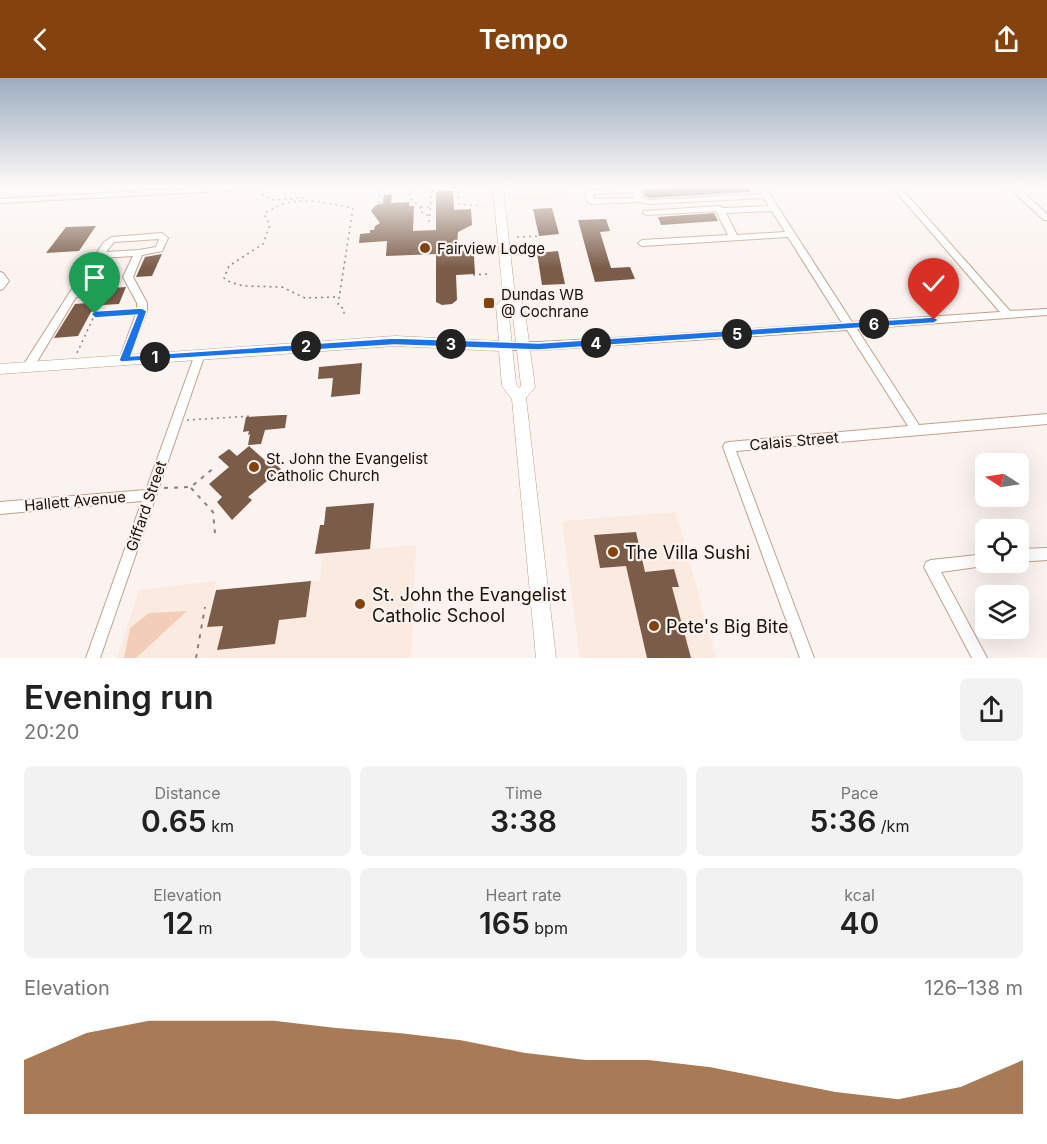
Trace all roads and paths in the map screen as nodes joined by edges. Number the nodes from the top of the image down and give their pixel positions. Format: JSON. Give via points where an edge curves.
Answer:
{"nodes":[{"id":1,"x":264,"y":214,"type":"edge"},
{"id":2,"x":352,"y":214,"type":"edge"},
{"id":3,"x":426,"y":214,"type":"edge"},
{"id":4,"x":501,"y":214,"type":"edge"},
{"id":5,"x":722,"y":214,"type":"edge"},
{"id":6,"x":778,"y":214,"type":"edge"},
{"id":7,"x":920,"y":214,"type":"edge"},
{"id":8,"x":430,"y":217,"type":"joint"},
{"id":9,"x":429,"y":222,"type":"dead end"},
{"id":10,"x":790,"y":234,"type":"junction"},
{"id":11,"x":541,"y":236,"type":"dead end"},
{"id":12,"x":517,"y":237,"type":"dead end"},
{"id":13,"x":734,"y":238,"type":"junction"},
{"id":14,"x":642,"y":243,"type":"dead end"},
{"id":15,"x":542,"y":247,"type":"dead end"},
{"id":16,"x":519,"y":249,"type":"dead end"},
{"id":17,"x":139,"y":253,"type":"junction"},
{"id":18,"x":101,"y":255,"type":"junction"},
{"id":19,"x":487,"y":274,"type":"dead end"},
{"id":20,"x":0,"y":275,"type":"edge"},
{"id":21,"x":473,"y":275,"type":"dead end"},
{"id":22,"x":83,"y":279,"type":"junction"},
{"id":23,"x":0,"y":286,"type":"edge"},
{"id":24,"x":73,"y":294,"type":"junction"},
{"id":25,"x":335,"y":297,"type":"dead end"},
{"id":26,"x":509,"y":298,"type":"junction"},
{"id":27,"x":142,"y":311,"type":"junction"},
{"id":28,"x":1047,"y":312,"type":"edge"},
{"id":29,"x":1008,"y":315,"type":"junction"},
{"id":30,"x":344,"y":316,"type":"dead end"},
{"id":31,"x":848,"y":326,"type":"junction"},
{"id":32,"x":506,"y":346,"type":"junction"},
{"id":33,"x":523,"y":346,"type":"junction"},
{"id":34,"x":200,"y":354,"type":"junction"},
{"id":35,"x":124,"y":360,"type":"junction"},
{"id":36,"x":71,"y":364,"type":"junction"},
{"id":37,"x":28,"y":367,"type":"junction"},
{"id":38,"x":0,"y":369,"type":"edge"},
{"id":39,"x":519,"y":397,"type":"junction"},
{"id":40,"x":253,"y":417,"type":"dead end"},
{"id":41,"x":1047,"y":419,"type":"edge"},
{"id":42,"x":177,"y":421,"type":"junction"},
{"id":43,"x":916,"y":430,"type":"junction"},
{"id":44,"x":216,"y":466,"type":"dead end"},
{"id":45,"x":191,"y":487,"type":"junction"},
{"id":46,"x":155,"y":491,"type":"junction"},
{"id":47,"x":0,"y":508,"type":"edge"},
{"id":48,"x":215,"y":533,"type":"dead end"},
{"id":49,"x":1047,"y":554,"type":"edge"},
{"id":50,"x":1029,"y":555,"type":"edge"},
{"id":51,"x":975,"y":561,"type":"edge"},
{"id":52,"x":205,"y":607,"type":"dead end"},
{"id":53,"x":93,"y":658,"type":"edge"},
{"id":54,"x":196,"y":658,"type":"edge"},
{"id":55,"x":546,"y":658,"type":"edge"},
{"id":56,"x":807,"y":658,"type":"edge"},
{"id":57,"x":980,"y":658,"type":"edge"}],
"edges":[{"from":1,"to":25,"type":"path","via":[[270,225],[266,240],[255,252],[230,265],[224,278],[230,285],[280,286],[297,295]]},
{"from":2,"to":30,"type":"path","via":[[338,305],[344,309]]},
{"from":3,"to":8,"type":"path"},
{"from":4,"to":26,"type":"main road"},
{"from":5,"to":13,"type":"street"},
{"from":6,"to":10,"type":"street"},
{"from":7,"to":29,"type":"street"},
{"from":8,"to":9,"type":"path"},
{"from":10,"to":13,"type":"street"},
{"from":10,"to":31,"type":"street"},
{"from":11,"to":12,"type":"path"},
{"from":13,"to":14,"type":"street"},
{"from":15,"to":16,"type":"path"},
{"from":17,"to":18,"type":"street"},
{"from":17,"to":18,"type":"street","via":[[159,249],[164,238],[112,240]]},
{"from":17,"to":27,"type":"street","via":[[128,277],[142,303]]},
{"from":18,"to":22,"type":"street"},
{"from":19,"to":21,"type":"path"},
{"from":20,"to":23,"type":"street","via":[[4,281]]},
{"from":22,"to":24,"type":"street"},
{"from":22,"to":24,"type":"street","via":[[95,290],[90,294]]},
{"from":24,"to":37,"type":"street"},
{"from":26,"to":32,"type":"main road","via":[[502,306]]},
{"from":26,"to":33,"type":"main road","via":[[518,305]]},
{"from":27,"to":35,"type":"street"},
{"from":27,"to":36,"type":"path","via":[[95,314]]},
{"from":28,"to":29,"type":"street"},
{"from":29,"to":31,"type":"street"},
{"from":31,"to":33,"type":"street"},
{"from":31,"to":43,"type":"street"},
{"from":32,"to":33,"type":"street"},
{"from":32,"to":34,"type":"main road","via":[[394,341]]},
{"from":32,"to":39,"type":"main road","via":[[509,386]]},
{"from":33,"to":39,"type":"main road","via":[[528,387]]},
{"from":34,"to":35,"type":"main road"},
{"from":34,"to":42,"type":"street","name":"Giffard Street"},
{"from":35,"to":36,"type":"main road"},
{"from":36,"to":37,"type":"main road"},
{"from":37,"to":38,"type":"main road"},
{"from":39,"to":55,"type":"main road"},
{"from":40,"to":42,"type":"path"},
{"from":41,"to":43,"type":"street","name":"Calais Street"},
{"from":42,"to":46,"type":"street","name":"Giffard Street"},
{"from":43,"to":56,"type":"street","name":"Calais Street","via":[[729,447]]},
{"from":44,"to":45,"type":"path"},
{"from":45,"to":46,"type":"path"},
{"from":45,"to":48,"type":"path","via":[[213,512]]},
{"from":46,"to":47,"type":"street","name":"Hallett Avenue"},
{"from":46,"to":53,"type":"street","name":"Giffard Street"},
{"from":49,"to":50,"type":"street"},
{"from":51,"to":57,"type":"street","via":[[931,567]]},
{"from":52,"to":54,"type":"path"}]}
